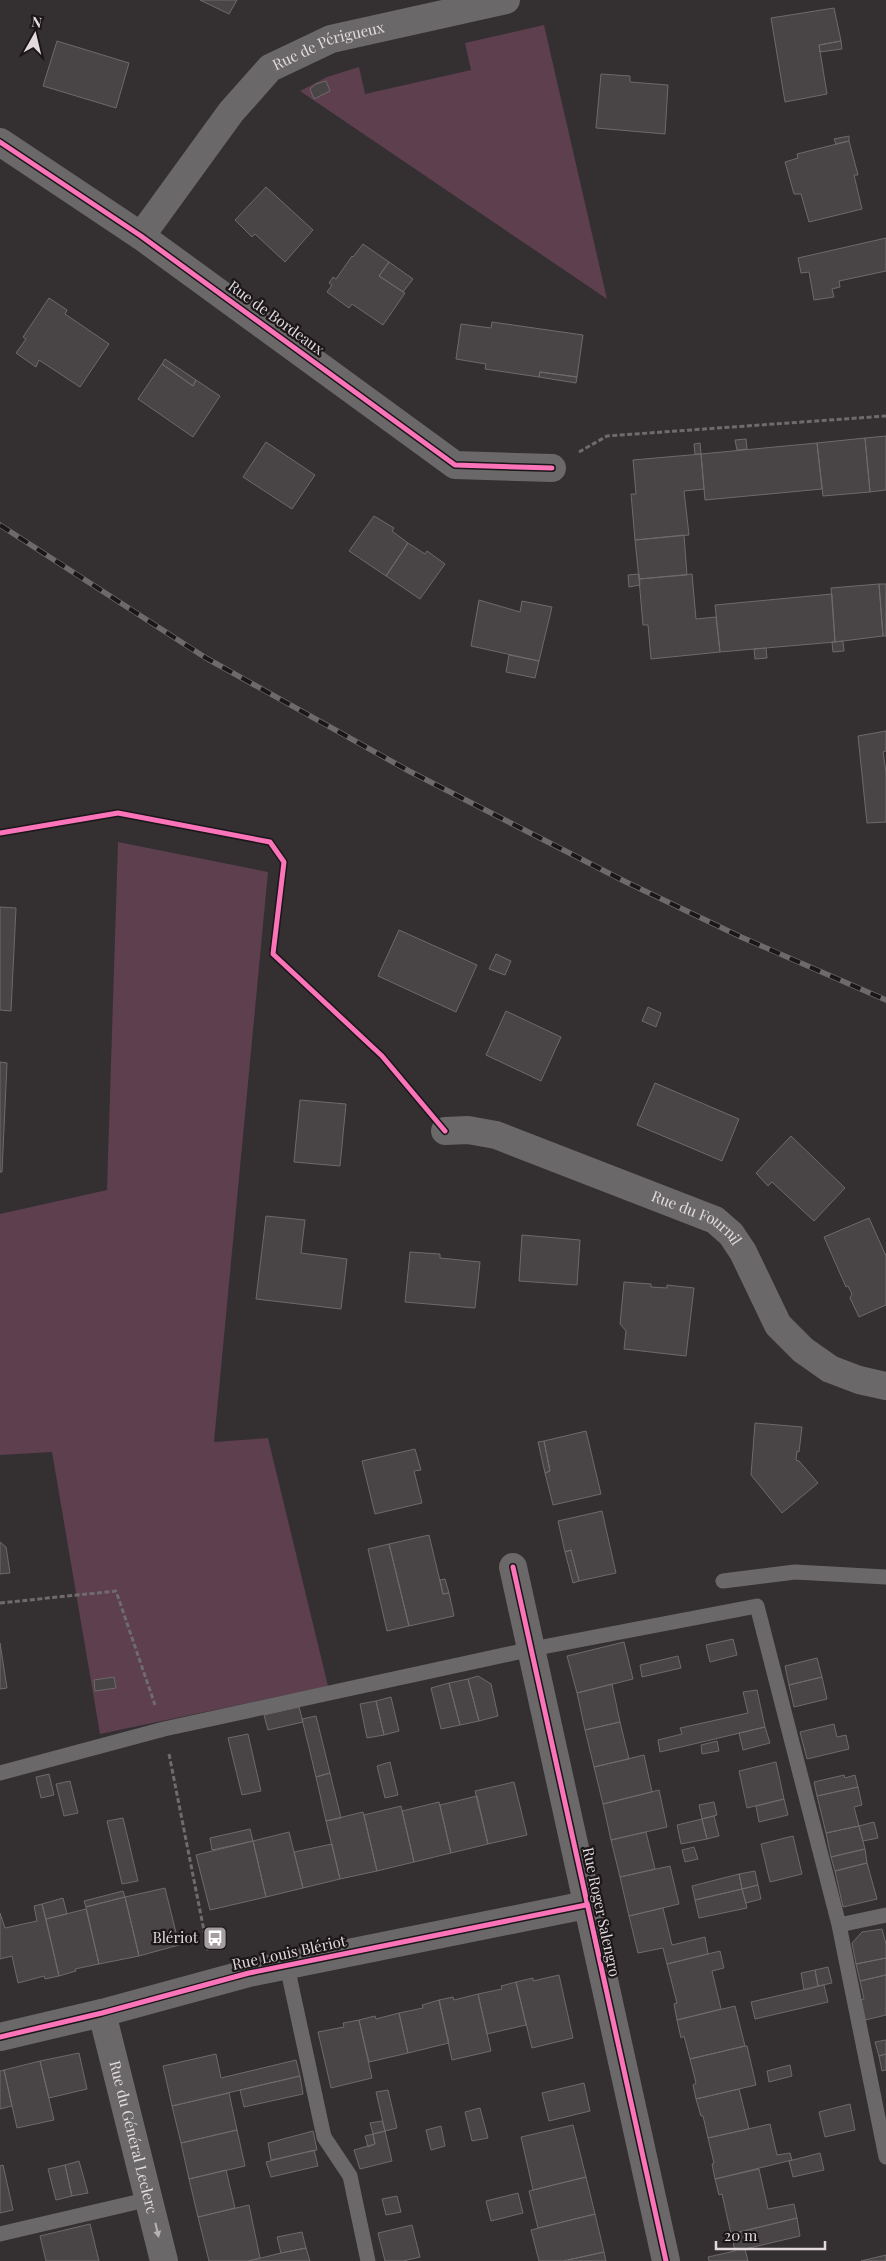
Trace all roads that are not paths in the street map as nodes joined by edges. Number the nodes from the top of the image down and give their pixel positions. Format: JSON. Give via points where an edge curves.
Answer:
{"nodes":[{"id":1,"x":490,"y":2,"type":"edge"},
{"id":2,"x":0,"y":142,"type":"edge"},
{"id":3,"x":142,"y":236,"type":"junction"},
{"id":4,"x":552,"y":468,"type":"road end"},
{"id":5,"x":445,"y":1131,"type":"road end"},
{"id":6,"x":886,"y":1386,"type":"edge"},
{"id":7,"x":514,"y":1567,"type":"dead end"},
{"id":8,"x":886,"y":1577,"type":"edge"},
{"id":9,"x":723,"y":1581,"type":"dead end"},
{"id":10,"x":532,"y":1649,"type":"junction"},
{"id":11,"x":0,"y":1773,"type":"edge"},
{"id":12,"x":586,"y":1905,"type":"junction"},
{"id":13,"x":886,"y":1915,"type":"edge"},
{"id":14,"x":839,"y":1925,"type":"junction"},
{"id":15,"x":287,"y":1966,"type":"junction"},
{"id":16,"x":102,"y":2013,"type":"junction"},
{"id":17,"x":0,"y":2037,"type":"edge"},
{"id":18,"x":886,"y":2157,"type":"edge"},
{"id":19,"x":150,"y":2199,"type":"junction"},
{"id":20,"x":0,"y":2234,"type":"edge"},
{"id":21,"x":164,"y":2261,"type":"edge"},
{"id":22,"x":368,"y":2261,"type":"edge"},
{"id":23,"x":666,"y":2261,"type":"edge"}],
"edges":[{"from":1,"to":3,"type":"street","name":"Rue de Périgueux","via":[[331,39],[270,68],[231,112]]},
{"from":2,"to":3,"type":"street","name":"Rue de Bordeaux"},
{"from":3,"to":4,"type":"street","name":"Rue de Bordeaux","via":[[455,464]]},
{"from":5,"to":6,"type":"street","name":"Rue du Fournil","via":[[468,1130],[496,1135],[714,1220],[731,1234],[743,1252],[778,1325],[803,1350],[830,1369]]},
{"from":7,"to":10,"type":"street","name":"Rue Roger Salengro"},
{"from":8,"to":9,"type":"lane","via":[[795,1572]]},
{"from":10,"to":11,"type":"lane","via":[[164,1729]]},
{"from":10,"to":12,"type":"street","name":"Rue Roger Salengro"},
{"from":10,"to":14,"type":"lane","via":[[757,1606]]},
{"from":12,"to":15,"type":"street","name":"Rue Louis Blériot"},
{"from":12,"to":23,"type":"street","name":"Rue Roger Salengro"},
{"from":13,"to":14,"type":"lane"},
{"from":14,"to":18,"type":"lane"},
{"from":15,"to":16,"type":"street","name":"Rue Louis Blériot","via":[[214,1981]]},
{"from":15,"to":22,"type":"lane","via":[[324,2137],[350,2176]]},
{"from":16,"to":17,"type":"street","name":"Rue Louis Blériot"},
{"from":16,"to":19,"type":"street","name":"Rue du Général Leclerc"},
{"from":19,"to":20,"type":"lane"},
{"from":19,"to":21,"type":"street","name":"Rue du Général Leclerc","one_way":true}]}
